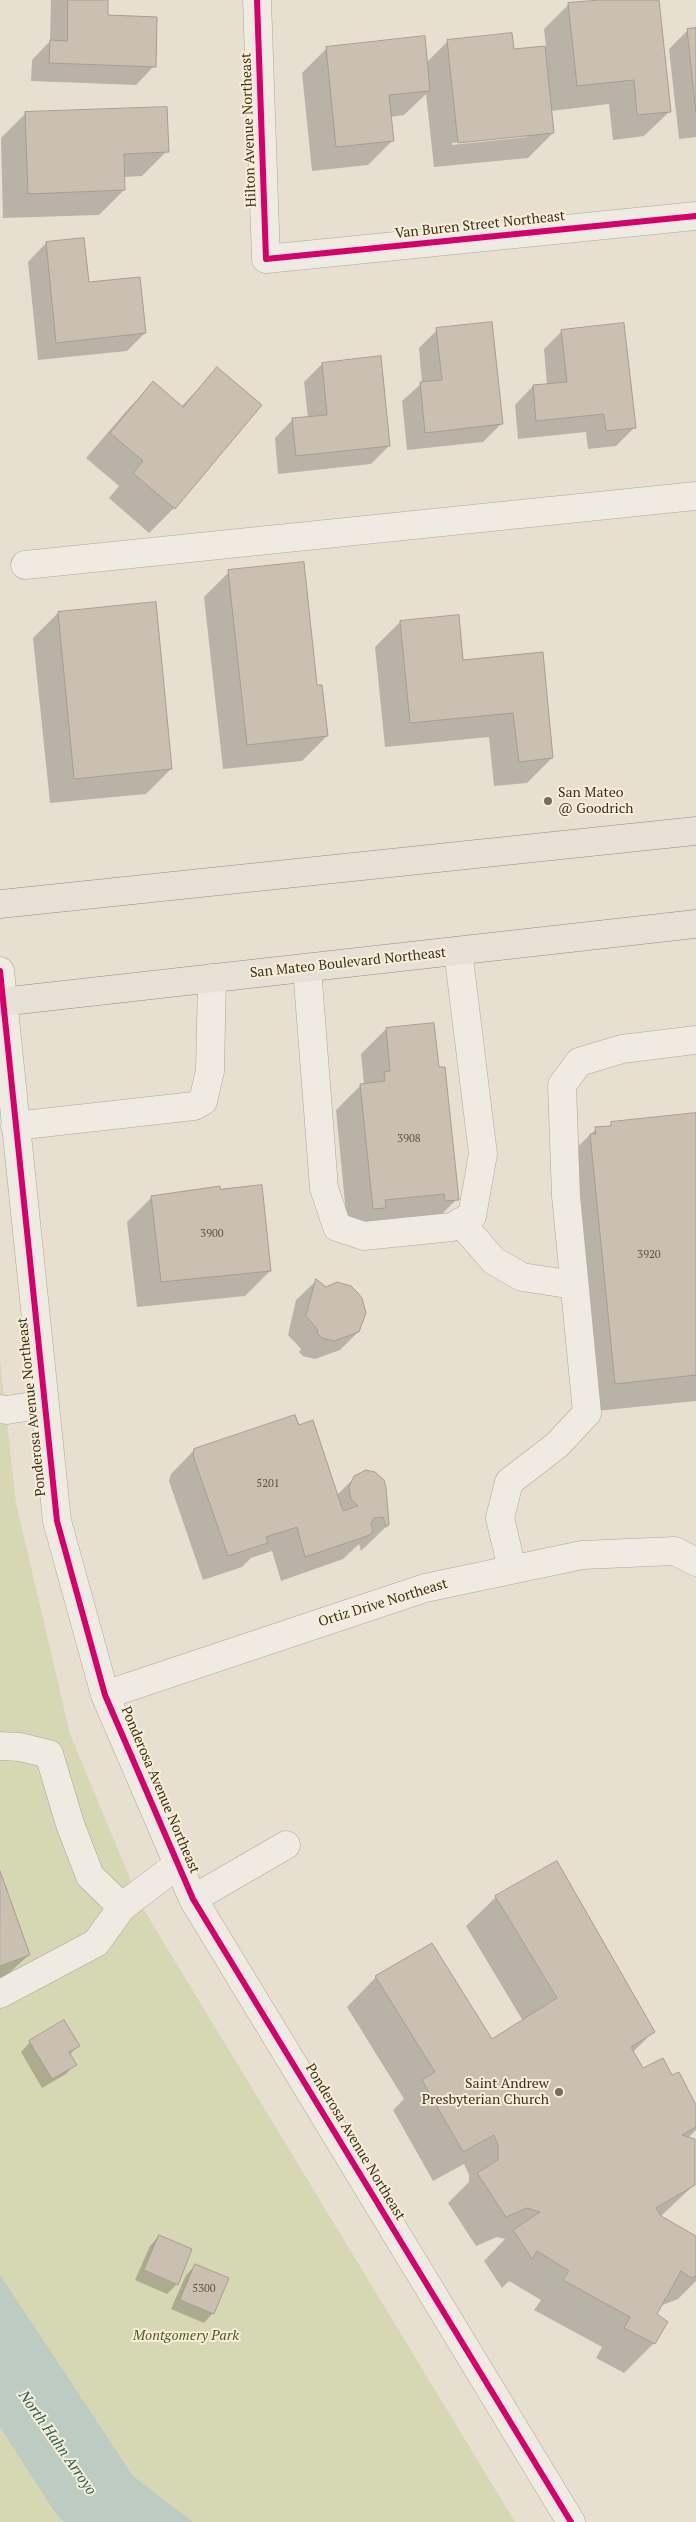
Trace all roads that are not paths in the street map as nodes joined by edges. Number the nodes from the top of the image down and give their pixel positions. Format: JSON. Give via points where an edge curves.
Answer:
{"nodes":[{"id":1,"x":257,"y":0,"type":"edge"},
{"id":2,"x":696,"y":216,"type":"edge"},
{"id":3,"x":696,"y":224,"type":"edge"},
{"id":4,"x":266,"y":259,"type":"joint"},
{"id":5,"x":696,"y":496,"type":"edge"},
{"id":6,"x":26,"y":565,"type":"dead end"},
{"id":7,"x":696,"y":831,"type":"edge"},
{"id":8,"x":0,"y":904,"type":"edge"},
{"id":9,"x":696,"y":924,"type":"edge"},
{"id":10,"x":458,"y":951,"type":"junction"},
{"id":11,"x":307,"y":968,"type":"junction"},
{"id":12,"x":0,"y":971,"type":"edge"},
{"id":13,"x":212,"y":978,"type":"junction"},
{"id":14,"x":1,"y":1002,"type":"edge"},
{"id":15,"x":696,"y":1040,"type":"edge"},
{"id":16,"x":15,"y":1126,"type":"junction"},
{"id":17,"x":460,"y":1222,"type":"junction"},
{"id":18,"x":574,"y":1285,"type":"junction"},
{"id":19,"x":44,"y":1404,"type":"junction"},
{"id":20,"x":0,"y":1409,"type":"edge"},
{"id":21,"x":696,"y":1562,"type":"edge"},
{"id":22,"x":512,"y":1570,"type":"junction"},
{"id":23,"x":106,"y":1695,"type":"junction"},
{"id":24,"x":0,"y":1746,"type":"edge"},
{"id":25,"x":286,"y":1845,"type":"dead end"},
{"id":26,"x":177,"y":1864,"type":"junction"},
{"id":27,"x":194,"y":1899,"type":"junction"},
{"id":28,"x":122,"y":1907,"type":"junction"},
{"id":29,"x":0,"y":1994,"type":"edge"},
{"id":30,"x":571,"y":2522,"type":"edge"}],
"edges":[{"from":1,"to":4,"type":"street","name":"Hilton Avenue Northeast"},
{"from":2,"to":3,"type":"street"},
{"from":2,"to":4,"type":"street","name":"Van Buren Street Northeast"},
{"from":5,"to":6,"type":"street"},
{"from":7,"to":8,"type":"main road"},
{"from":9,"to":10,"type":"main road","name":"San Mateo Boulevard Northeast"},
{"from":10,"to":11,"type":"main road","name":"San Mateo Boulevard Northeast"},
{"from":10,"to":17,"type":"street","via":[[483,1154],[472,1216]]},
{"from":11,"to":13,"type":"main road","name":"San Mateo Boulevard Northeast"},
{"from":11,"to":17,"type":"street","via":[[324,1188],[337,1227],[364,1236],[452,1227]]},
{"from":12,"to":14,"type":"street","name":"Ponderosa Avenue Northeast"},
{"from":13,"to":14,"type":"main road","name":"San Mateo Boulevard Northeast"},
{"from":13,"to":16,"type":"street","via":[[210,1071],[203,1101],[194,1106]]},
{"from":14,"to":16,"type":"street","name":"Ponderosa Avenue Northeast"},
{"from":15,"to":18,"type":"street","via":[[622,1049],[579,1062],[562,1085],[566,1196]]},
{"from":16,"to":19,"type":"street","name":"Ponderosa Avenue Northeast"},
{"from":17,"to":18,"type":"street","via":[[494,1261],[522,1277]]},
{"from":18,"to":22,"type":"street","via":[[587,1413],[557,1445],[509,1482],[500,1518]]},
{"from":19,"to":20,"type":"street"},
{"from":19,"to":23,"type":"street","name":"Ponderosa Avenue Northeast","via":[[57,1521]]},
{"from":21,"to":22,"type":"street","name":"Ortiz Drive Northeast","via":[[676,1551],[582,1555]]},
{"from":22,"to":23,"type":"street","name":"Ortiz Drive Northeast","via":[[425,1588]]},
{"from":23,"to":26,"type":"street","name":"Ponderosa Avenue Northeast"},
{"from":24,"to":28,"type":"street","via":[[49,1754],[90,1876]]},
{"from":25,"to":27,"type":"street"},
{"from":26,"to":27,"type":"street","name":"Ponderosa Avenue Northeast"},
{"from":26,"to":28,"type":"street"},
{"from":27,"to":30,"type":"street","name":"Ponderosa Avenue Northeast"},
{"from":28,"to":29,"type":"street","via":[[96,1943]]}]}
